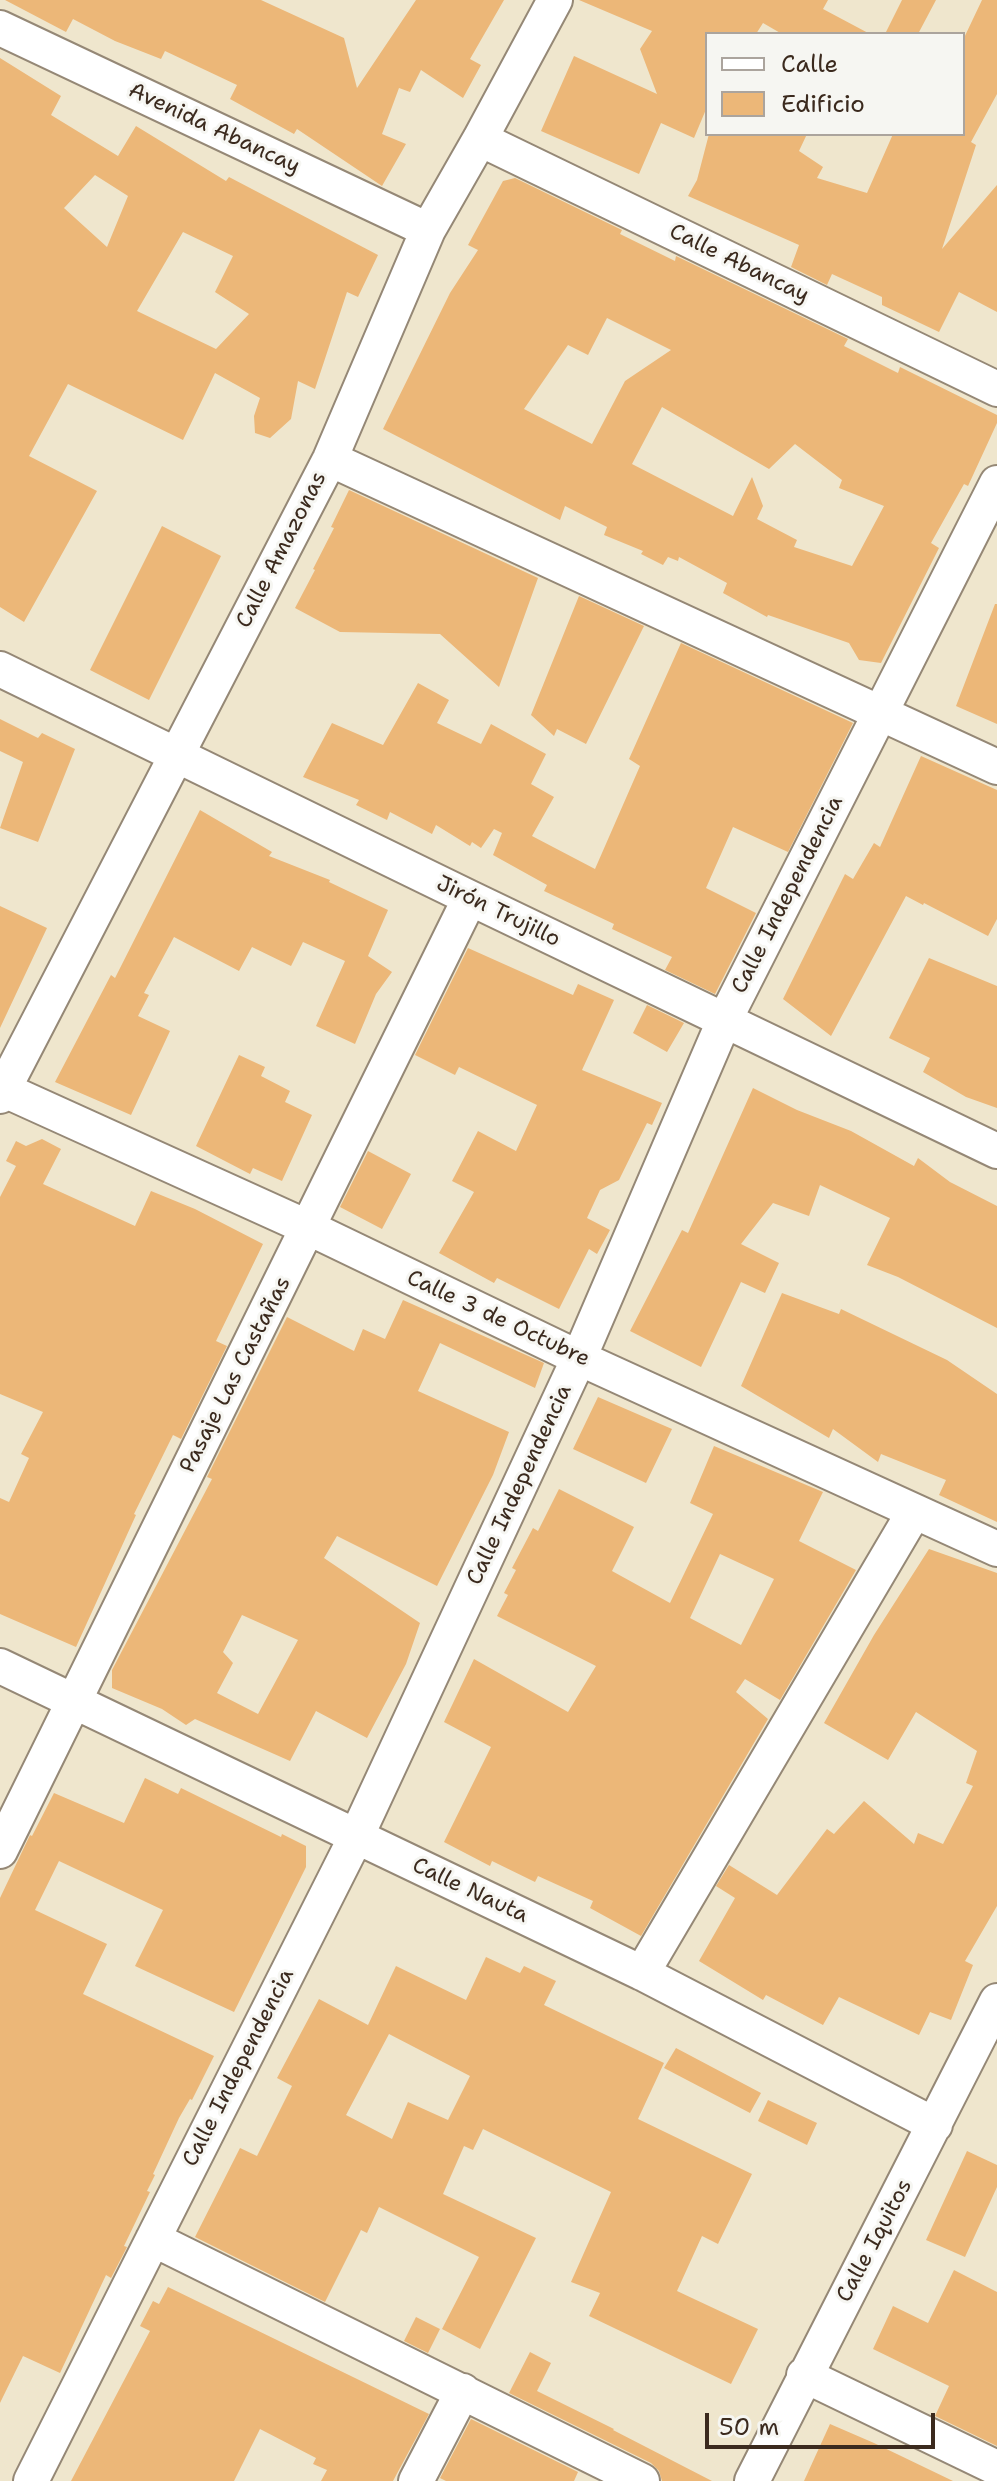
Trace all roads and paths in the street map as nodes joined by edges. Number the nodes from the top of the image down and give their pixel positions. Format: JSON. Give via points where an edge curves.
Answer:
{"nodes":[{"id":1,"x":555,"y":0,"type":"edge"},
{"id":2,"x":0,"y":28,"type":"edge"},
{"id":3,"x":480,"y":139,"type":"junction"},
{"id":4,"x":428,"y":230,"type":"junction"},
{"id":5,"x":997,"y":389,"type":"edge"},
{"id":6,"x":330,"y":459,"type":"junction"},
{"id":7,"x":997,"y":483,"type":"edge"},
{"id":8,"x":0,"y":669,"type":"edge"},
{"id":9,"x":880,"y":712,"type":"junction"},
{"id":10,"x":176,"y":755,"type":"junction"},
{"id":11,"x":997,"y":767,"type":"edge"},
{"id":12,"x":470,"y":898,"type":"junction"},
{"id":13,"x":724,"y":1021,"type":"junction"},
{"id":14,"x":1,"y":1091,"type":"edge"},
{"id":15,"x":997,"y":1151,"type":"edge"},
{"id":16,"x":309,"y":1228,"type":"junction"},
{"id":17,"x":579,"y":1358,"type":"junction"},
{"id":18,"x":914,"y":1512,"type":"junction"},
{"id":19,"x":997,"y":1549,"type":"edge"},
{"id":20,"x":0,"y":1666,"type":"edge"},
{"id":21,"x":73,"y":1701,"type":"junction"},
{"id":22,"x":356,"y":1837,"type":"junction"},
{"id":23,"x":0,"y":1851,"type":"edge"},
{"id":24,"x":642,"y":1973,"type":"junction"},
{"id":25,"x":997,"y":2001,"type":"edge"},
{"id":26,"x":935,"y":2125,"type":"junction"},
{"id":27,"x":153,"y":2239,"type":"junction"},
{"id":28,"x":804,"y":2375,"type":"junction"},
{"id":29,"x":463,"y":2391,"type":"junction"},
{"id":30,"x":997,"y":2468,"type":"edge"},
{"id":31,"x":31,"y":2481,"type":"edge"},
{"id":32,"x":416,"y":2481,"type":"edge"},
{"id":33,"x":642,"y":2481,"type":"edge"},
{"id":34,"x":752,"y":2481,"type":"edge"}],
"edges":[{"from":1,"to":3,"type":"street","name":"Calle Amazonas"},
{"from":2,"to":4,"type":"street","name":"Avenida Abancay"},
{"from":3,"to":4,"type":"street","name":"Calle Amazonas"},
{"from":3,"to":5,"type":"street","name":"Calle Abancay"},
{"from":4,"to":6,"type":"street","name":"Calle Amazonas"},
{"from":6,"to":9,"type":"street"},
{"from":6,"to":10,"type":"street","name":"Calle Amazonas"},
{"from":7,"to":9,"type":"street","name":"Calle Independencia"},
{"from":8,"to":10,"type":"street","name":"Jirón Trujillo"},
{"from":9,"to":11,"type":"street"},
{"from":9,"to":13,"type":"street","name":"Calle Independencia"},
{"from":10,"to":12,"type":"street","name":"Jirón Trujillo"},
{"from":10,"to":14,"type":"street","name":"Calle Amazonas"},
{"from":12,"to":13,"type":"street","name":"Jirón Trujillo"},
{"from":12,"to":16,"type":"street","name":"Pasaje Las Castañas"},
{"from":13,"to":15,"type":"street","name":"Jirón Trujillo"},
{"from":13,"to":17,"type":"street","name":"Calle Independencia"},
{"from":14,"to":16,"type":"street","name":"Calle 3 de Octubre"},
{"from":16,"to":17,"type":"street","name":"Calle 3 de Octubre"},
{"from":16,"to":21,"type":"street","name":"Pasaje Las Castañas"},
{"from":17,"to":18,"type":"street","name":"Calle 3 de Octubre"},
{"from":17,"to":22,"type":"street","name":"Calle Independencia"},
{"from":18,"to":19,"type":"street","name":"Calle 3 de Octubre"},
{"from":18,"to":24,"type":"street"},
{"from":20,"to":21,"type":"street","name":"Calle Nauta"},
{"from":21,"to":22,"type":"street","name":"Calle Nauta"},
{"from":21,"to":23,"type":"street","name":"Pasaje Las Castañas"},
{"from":22,"to":24,"type":"street","name":"Calle Nauta"},
{"from":22,"to":27,"type":"street","name":"Calle Independencia"},
{"from":24,"to":26,"type":"street","name":"Calle Nauta"},
{"from":25,"to":26,"type":"street","name":"Calle Iquitos"},
{"from":26,"to":28,"type":"street","name":"Calle Iquitos"},
{"from":27,"to":29,"type":"street"},
{"from":27,"to":31,"type":"street","name":"Calle Independencia"},
{"from":28,"to":30,"type":"street"},
{"from":28,"to":34,"type":"street","name":"Calle Iquitos"},
{"from":29,"to":32,"type":"street"},
{"from":29,"to":33,"type":"street"}]}
